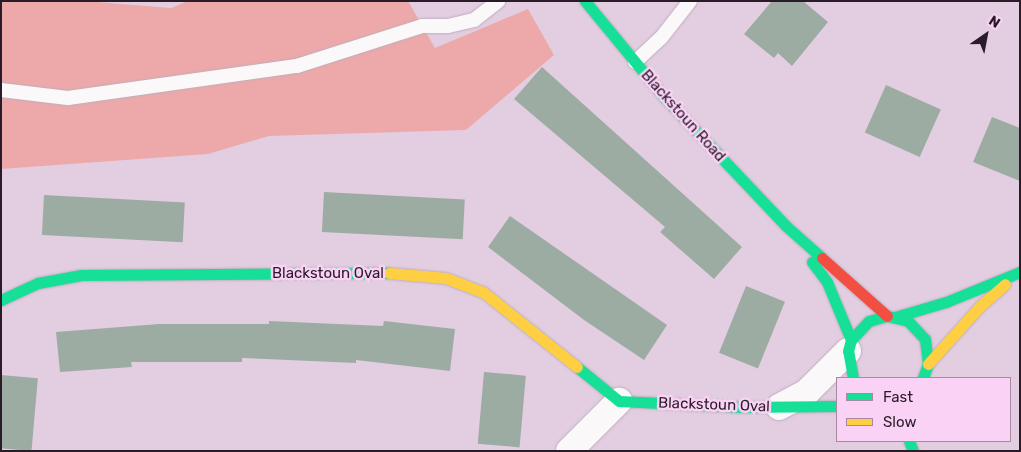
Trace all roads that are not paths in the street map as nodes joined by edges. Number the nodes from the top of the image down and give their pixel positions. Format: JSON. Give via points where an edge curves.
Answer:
{"nodes":[{"id":1,"x":498,"y":1,"type":"edge"},
{"id":2,"x":585,"y":1,"type":"edge"},
{"id":3,"x":690,"y":1,"type":"edge"},
{"id":4,"x":635,"y":62,"type":"junction"},
{"id":5,"x":1,"y":90,"type":"edge"},
{"id":6,"x":786,"y":226,"type":"junction"},
{"id":7,"x":1,"y":300,"type":"edge"},
{"id":8,"x":891,"y":317,"type":"junction"},
{"id":9,"x":850,"y":345,"type":"junction"},
{"id":10,"x":925,"y":374,"type":"edge"},
{"id":11,"x":853,"y":377,"type":"edge"},
{"id":12,"x":619,"y":401,"type":"junction"},
{"id":13,"x":836,"y":406,"type":"edge"},
{"id":14,"x":779,"y":407,"type":"junction"},
{"id":15,"x":568,"y":451,"type":"edge"}],
"edges":[{"from":1,"to":5,"type":"lane","via":[[474,20],[448,26],[422,26],[297,66],[68,98]]},
{"from":2,"to":4,"type":"street","name":"Blackstoun Road"},
{"from":3,"to":4,"type":"lane","via":[[661,38]]},
{"from":4,"to":6,"type":"street","name":"Blackstoun Road"},
{"from":6,"to":8,"type":"street","name":"Blackstoun Road"},
{"from":6,"to":9,"type":"street","name":"Blackstoun Road","via":[[827,282]]},
{"from":7,"to":12,"type":"street","name":"Blackstoun Oval","via":[[38,283],[81,275],[401,274],[446,278],[482,292]]},
{"from":8,"to":9,"type":"street","via":[[869,321]]},
{"from":8,"to":10,"type":"street","name":"Blackstoun Road","via":[[908,321],[925,339]]},
{"from":8,"to":10,"type":"street","via":[[946,302],[1020,272],[980,306]]},
{"from":9,"to":11,"type":"street","name":"Blackstoun Road"},
{"from":9,"to":14,"type":"street","name":"Blackstoun Oval","via":[[806,392]]},
{"from":12,"to":14,"type":"street","name":"Blackstoun Oval"},
{"from":12,"to":15,"type":"street"},
{"from":13,"to":14,"type":"street","name":"Blackstoun Oval"}]}
